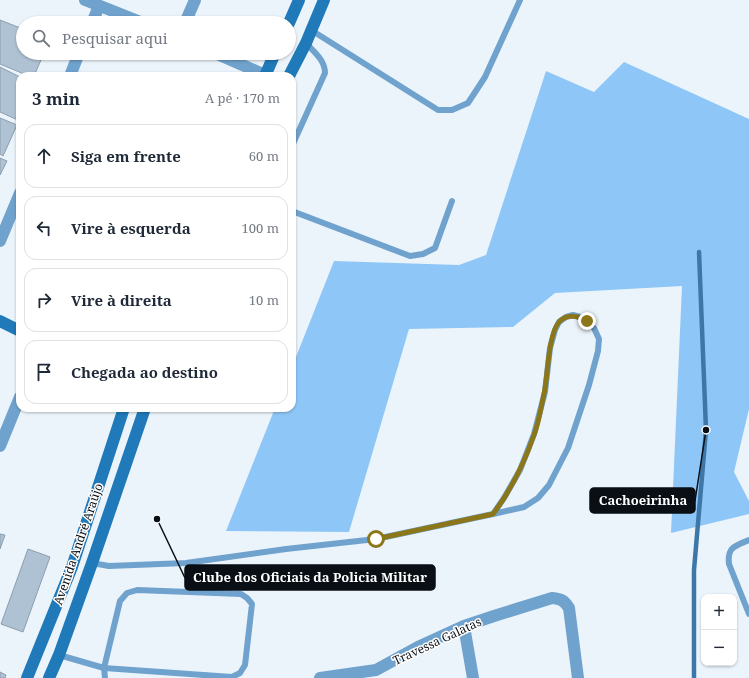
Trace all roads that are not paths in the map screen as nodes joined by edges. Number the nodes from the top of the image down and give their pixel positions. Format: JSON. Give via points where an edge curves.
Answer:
{"nodes":[{"id":1,"x":85,"y":0,"type":"edge"},
{"id":2,"x":195,"y":0,"type":"edge"},
{"id":3,"x":299,"y":0,"type":"edge"},
{"id":4,"x":324,"y":0,"type":"edge"},
{"id":5,"x":520,"y":0,"type":"edge"},
{"id":6,"x":99,"y":6,"type":"junction"},
{"id":7,"x":95,"y":16,"type":"edge"},
{"id":8,"x":125,"y":16,"type":"edge"},
{"id":9,"x":188,"y":16,"type":"edge"},
{"id":10,"x":292,"y":16,"type":"edge"},
{"id":11,"x":311,"y":30,"type":"junction"},
{"id":12,"x":306,"y":43,"type":"junction"},
{"id":13,"x":76,"y":60,"type":"edge"},
{"id":14,"x":230,"y":60,"type":"edge"},
{"id":15,"x":272,"y":60,"type":"edge"},
{"id":16,"x":72,"y":72,"type":"edge"},
{"id":17,"x":256,"y":72,"type":"edge"},
{"id":18,"x":267,"y":72,"type":"edge"},
{"id":19,"x":291,"y":72,"type":"edge"},
{"id":20,"x":296,"y":137,"type":"edge"},
{"id":21,"x":452,"y":201,"type":"dead end"},
{"id":22,"x":16,"y":203,"type":"edge"},
{"id":23,"x":296,"y":213,"type":"edge"},
{"id":24,"x":0,"y":241,"type":"edge"},
{"id":25,"x":0,"y":321,"type":"edge"},
{"id":26,"x":16,"y":328,"type":"edge"},
{"id":27,"x":16,"y":407,"type":"edge"},
{"id":28,"x":123,"y":412,"type":"edge"},
{"id":29,"x":144,"y":412,"type":"edge"},
{"id":30,"x":0,"y":446,"type":"edge"},
{"id":31,"x":493,"y":514,"type":"junction"},
{"id":32,"x":749,"y":540,"type":"edge"},
{"id":33,"x":92,"y":564,"type":"junction"},
{"id":34,"x":749,"y":614,"type":"edge"},
{"id":35,"x":464,"y":626,"type":"junction"},
{"id":36,"x":59,"y":655,"type":"junction"},
{"id":37,"x":104,"y":668,"type":"junction"},
{"id":38,"x":377,"y":674,"type":"edge"},
{"id":39,"x":27,"y":678,"type":"edge"},
{"id":40,"x":49,"y":678,"type":"edge"},
{"id":41,"x":105,"y":678,"type":"edge"},
{"id":42,"x":320,"y":678,"type":"edge"},
{"id":43,"x":473,"y":678,"type":"edge"},
{"id":44,"x":578,"y":678,"type":"edge"}],
"edges":[{"from":1,"to":6,"type":"street"},
{"from":2,"to":9,"type":"street"},
{"from":3,"to":10,"type":"main road"},
{"from":4,"to":11,"type":"main road"},
{"from":5,"to":11,"type":"lane","via":[[485,77],[468,102],[452,110],[438,110]]},
{"from":6,"to":7,"type":"street"},
{"from":6,"to":8,"type":"street"},
{"from":11,"to":12,"type":"main road"},
{"from":12,"to":19,"type":"main road"},
{"from":12,"to":20,"type":"lane","via":[[322,61],[326,73]]},
{"from":13,"to":16,"type":"street"},
{"from":14,"to":17,"type":"street"},
{"from":15,"to":18,"type":"main road"},
{"from":21,"to":23,"type":"lane","via":[[435,248],[423,254],[410,256]]},
{"from":22,"to":24,"type":"street"},
{"from":25,"to":26,"type":"main road"},
{"from":27,"to":30,"type":"street"},
{"from":28,"to":39,"type":"main road","name":"Avenida André Araújo","via":[[72,568]]},
{"from":29,"to":33,"type":"main road","name":"Avenida André Araújo"},
{"from":31,"to":31,"type":"lane","via":[[520,470],[534,434],[555,330],[559,322],[566,317],[580,317],[594,328],[599,339],[598,351],[568,448],[550,485],[538,498],[524,507]]},
{"from":31,"to":33,"type":"lane","via":[[376,539],[186,563],[109,566]]},
{"from":32,"to":34,"type":"lane","via":[[731,550],[728,556]]},
{"from":33,"to":36,"type":"main road","name":"Avenida André Araújo"},
{"from":35,"to":38,"type":"street","name":"Travessa Galatas","via":[[418,647]]},
{"from":35,"to":43,"type":"street"},
{"from":35,"to":44,"type":"street","name":"Travessa Galatas","via":[[552,598],[560,599],[569,608]]},
{"from":36,"to":37,"type":"lane"},
{"from":36,"to":40,"type":"main road","name":"Avenida André Araújo"},
{"from":37,"to":37,"type":"lane","via":[[232,677],[240,673],[245,665],[252,604],[240,594],[137,590],[127,593],[120,601]]},
{"from":37,"to":41,"type":"lane"},
{"from":38,"to":42,"type":"street","name":"Travessa Galatas"}]}
